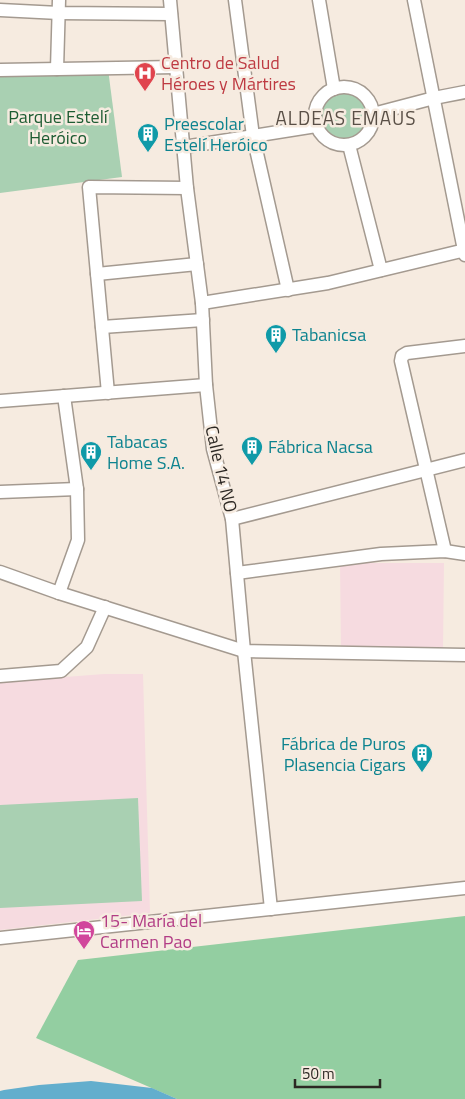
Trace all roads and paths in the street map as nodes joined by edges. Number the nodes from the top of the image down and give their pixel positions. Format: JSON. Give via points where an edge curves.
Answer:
{"nodes":[{"id":1,"x":59,"y":0,"type":"edge"},
{"id":2,"x":170,"y":0,"type":"edge"},
{"id":3,"x":235,"y":0,"type":"edge"},
{"id":4,"x":319,"y":0,"type":"edge"},
{"id":5,"x":414,"y":0,"type":"edge"},
{"id":6,"x":0,"y":10,"type":"edge"},
{"id":7,"x":59,"y":13,"type":"junction"},
{"id":8,"x":171,"y":14,"type":"junction"},
{"id":9,"x":176,"y":67,"type":"junction"},
{"id":10,"x":57,"y":69,"type":"junction"},
{"id":11,"x":0,"y":70,"type":"edge"},
{"id":12,"x":334,"y":88,"type":"junction"},
{"id":13,"x":465,"y":92,"type":"edge"},
{"id":14,"x":434,"y":98,"type":"junction"},
{"id":15,"x":373,"y":114,"type":"junction"},
{"id":16,"x":316,"y":126,"type":"junction"},
{"id":17,"x":253,"y":136,"type":"junction"},
{"id":18,"x":349,"y":145,"type":"junction"},
{"id":19,"x":184,"y":147,"type":"junction"},
{"id":20,"x":187,"y":188,"type":"junction"},
{"id":21,"x":465,"y":252,"type":"edge"},
{"id":22,"x":197,"y":264,"type":"junction"},
{"id":23,"x":381,"y":270,"type":"junction"},
{"id":24,"x":97,"y":274,"type":"junction"},
{"id":25,"x":288,"y":290,"type":"junction"},
{"id":26,"x":202,"y":303,"type":"junction"},
{"id":27,"x":203,"y":320,"type":"junction"},
{"id":28,"x":102,"y":327,"type":"junction"},
{"id":29,"x":465,"y":346,"type":"edge"},
{"id":30,"x":206,"y":385,"type":"junction"},
{"id":31,"x":108,"y":393,"type":"junction"},
{"id":32,"x":64,"y":396,"type":"junction"},
{"id":33,"x":0,"y":401,"type":"edge"},
{"id":34,"x":465,"y":460,"type":"edge"},
{"id":35,"x":426,"y":470,"type":"junction"},
{"id":36,"x":77,"y":488,"type":"junction"},
{"id":37,"x":0,"y":492,"type":"edge"},
{"id":38,"x":232,"y":518,"type":"junction"},
{"id":39,"x":445,"y":551,"type":"junction"},
{"id":40,"x":465,"y":554,"type":"edge"},
{"id":41,"x":237,"y":573,"type":"junction"},
{"id":42,"x":1,"y":576,"type":"edge"},
{"id":43,"x":59,"y":593,"type":"junction"},
{"id":44,"x":105,"y":608,"type":"junction"},
{"id":45,"x":244,"y":651,"type":"junction"},
{"id":46,"x":465,"y":655,"type":"edge"},
{"id":47,"x":0,"y":676,"type":"edge"},
{"id":48,"x":465,"y":888,"type":"edge"},
{"id":49,"x":272,"y":909,"type":"junction"},
{"id":50,"x":0,"y":938,"type":"edge"}],
"edges":[{"from":1,"to":7,"type":"street"},
{"from":2,"to":8,"type":"street","name":"Calle 14 NO"},
{"from":3,"to":17,"type":"street"},
{"from":4,"to":12,"type":"street"},
{"from":5,"to":14,"type":"street"},
{"from":6,"to":7,"type":"street"},
{"from":7,"to":8,"type":"street"},
{"from":7,"to":10,"type":"street"},
{"from":8,"to":9,"type":"street","name":"Calle 14 NO"},
{"from":9,"to":10,"type":"street"},
{"from":9,"to":19,"type":"street","name":"Calle 14 NO"},
{"from":10,"to":11,"type":"street"},
{"from":12,"to":15,"type":"street","via":[[347,87],[360,92],[369,101]]},
{"from":12,"to":16,"type":"street","via":[[318,104]]},
{"from":13,"to":14,"type":"street"},
{"from":14,"to":15,"type":"street"},
{"from":14,"to":21,"type":"street"},
{"from":15,"to":18,"type":"street","via":[[370,130]]},
{"from":16,"to":17,"type":"street"},
{"from":16,"to":18,"type":"street","via":[[326,139],[341,146]]},
{"from":17,"to":19,"type":"street"},
{"from":17,"to":25,"type":"street"},
{"from":18,"to":23,"type":"street"},
{"from":19,"to":20,"type":"street","name":"Calle 14 NO"},
{"from":20,"to":22,"type":"street","name":"Calle 14 NO"},
{"from":20,"to":24,"type":"street","via":[[89,187]]},
{"from":21,"to":23,"type":"street"},
{"from":22,"to":24,"type":"street"},
{"from":22,"to":26,"type":"street","name":"Calle 14 NO"},
{"from":23,"to":25,"type":"street"},
{"from":24,"to":28,"type":"street"},
{"from":25,"to":26,"type":"street"},
{"from":26,"to":27,"type":"street","name":"Calle 14 NO"},
{"from":27,"to":28,"type":"street"},
{"from":27,"to":30,"type":"street","name":"Calle 14 NO"},
{"from":28,"to":31,"type":"street"},
{"from":29,"to":35,"type":"street","via":[[402,356]]},
{"from":30,"to":31,"type":"street"},
{"from":30,"to":38,"type":"street","name":"Calle 14 NO","via":[[213,448]]},
{"from":31,"to":32,"type":"street"},
{"from":32,"to":33,"type":"street"},
{"from":32,"to":36,"type":"street"},
{"from":34,"to":35,"type":"street"},
{"from":35,"to":38,"type":"street"},
{"from":35,"to":39,"type":"street"},
{"from":36,"to":37,"type":"street"},
{"from":36,"to":43,"type":"street","via":[[78,540]]},
{"from":38,"to":41,"type":"street","name":"Calle 14 NO"},
{"from":39,"to":40,"type":"street"},
{"from":39,"to":41,"type":"street","via":[[381,554]]},
{"from":41,"to":45,"type":"street","name":"Calle 14 NO"},
{"from":42,"to":43,"type":"street"},
{"from":43,"to":44,"type":"street"},
{"from":44,"to":45,"type":"street"},
{"from":44,"to":47,"type":"street","via":[[86,647],[61,671]]},
{"from":45,"to":46,"type":"street"},
{"from":45,"to":49,"type":"street","name":"Calle 14 NO"},
{"from":48,"to":49,"type":"street"},
{"from":49,"to":50,"type":"street"}]}
